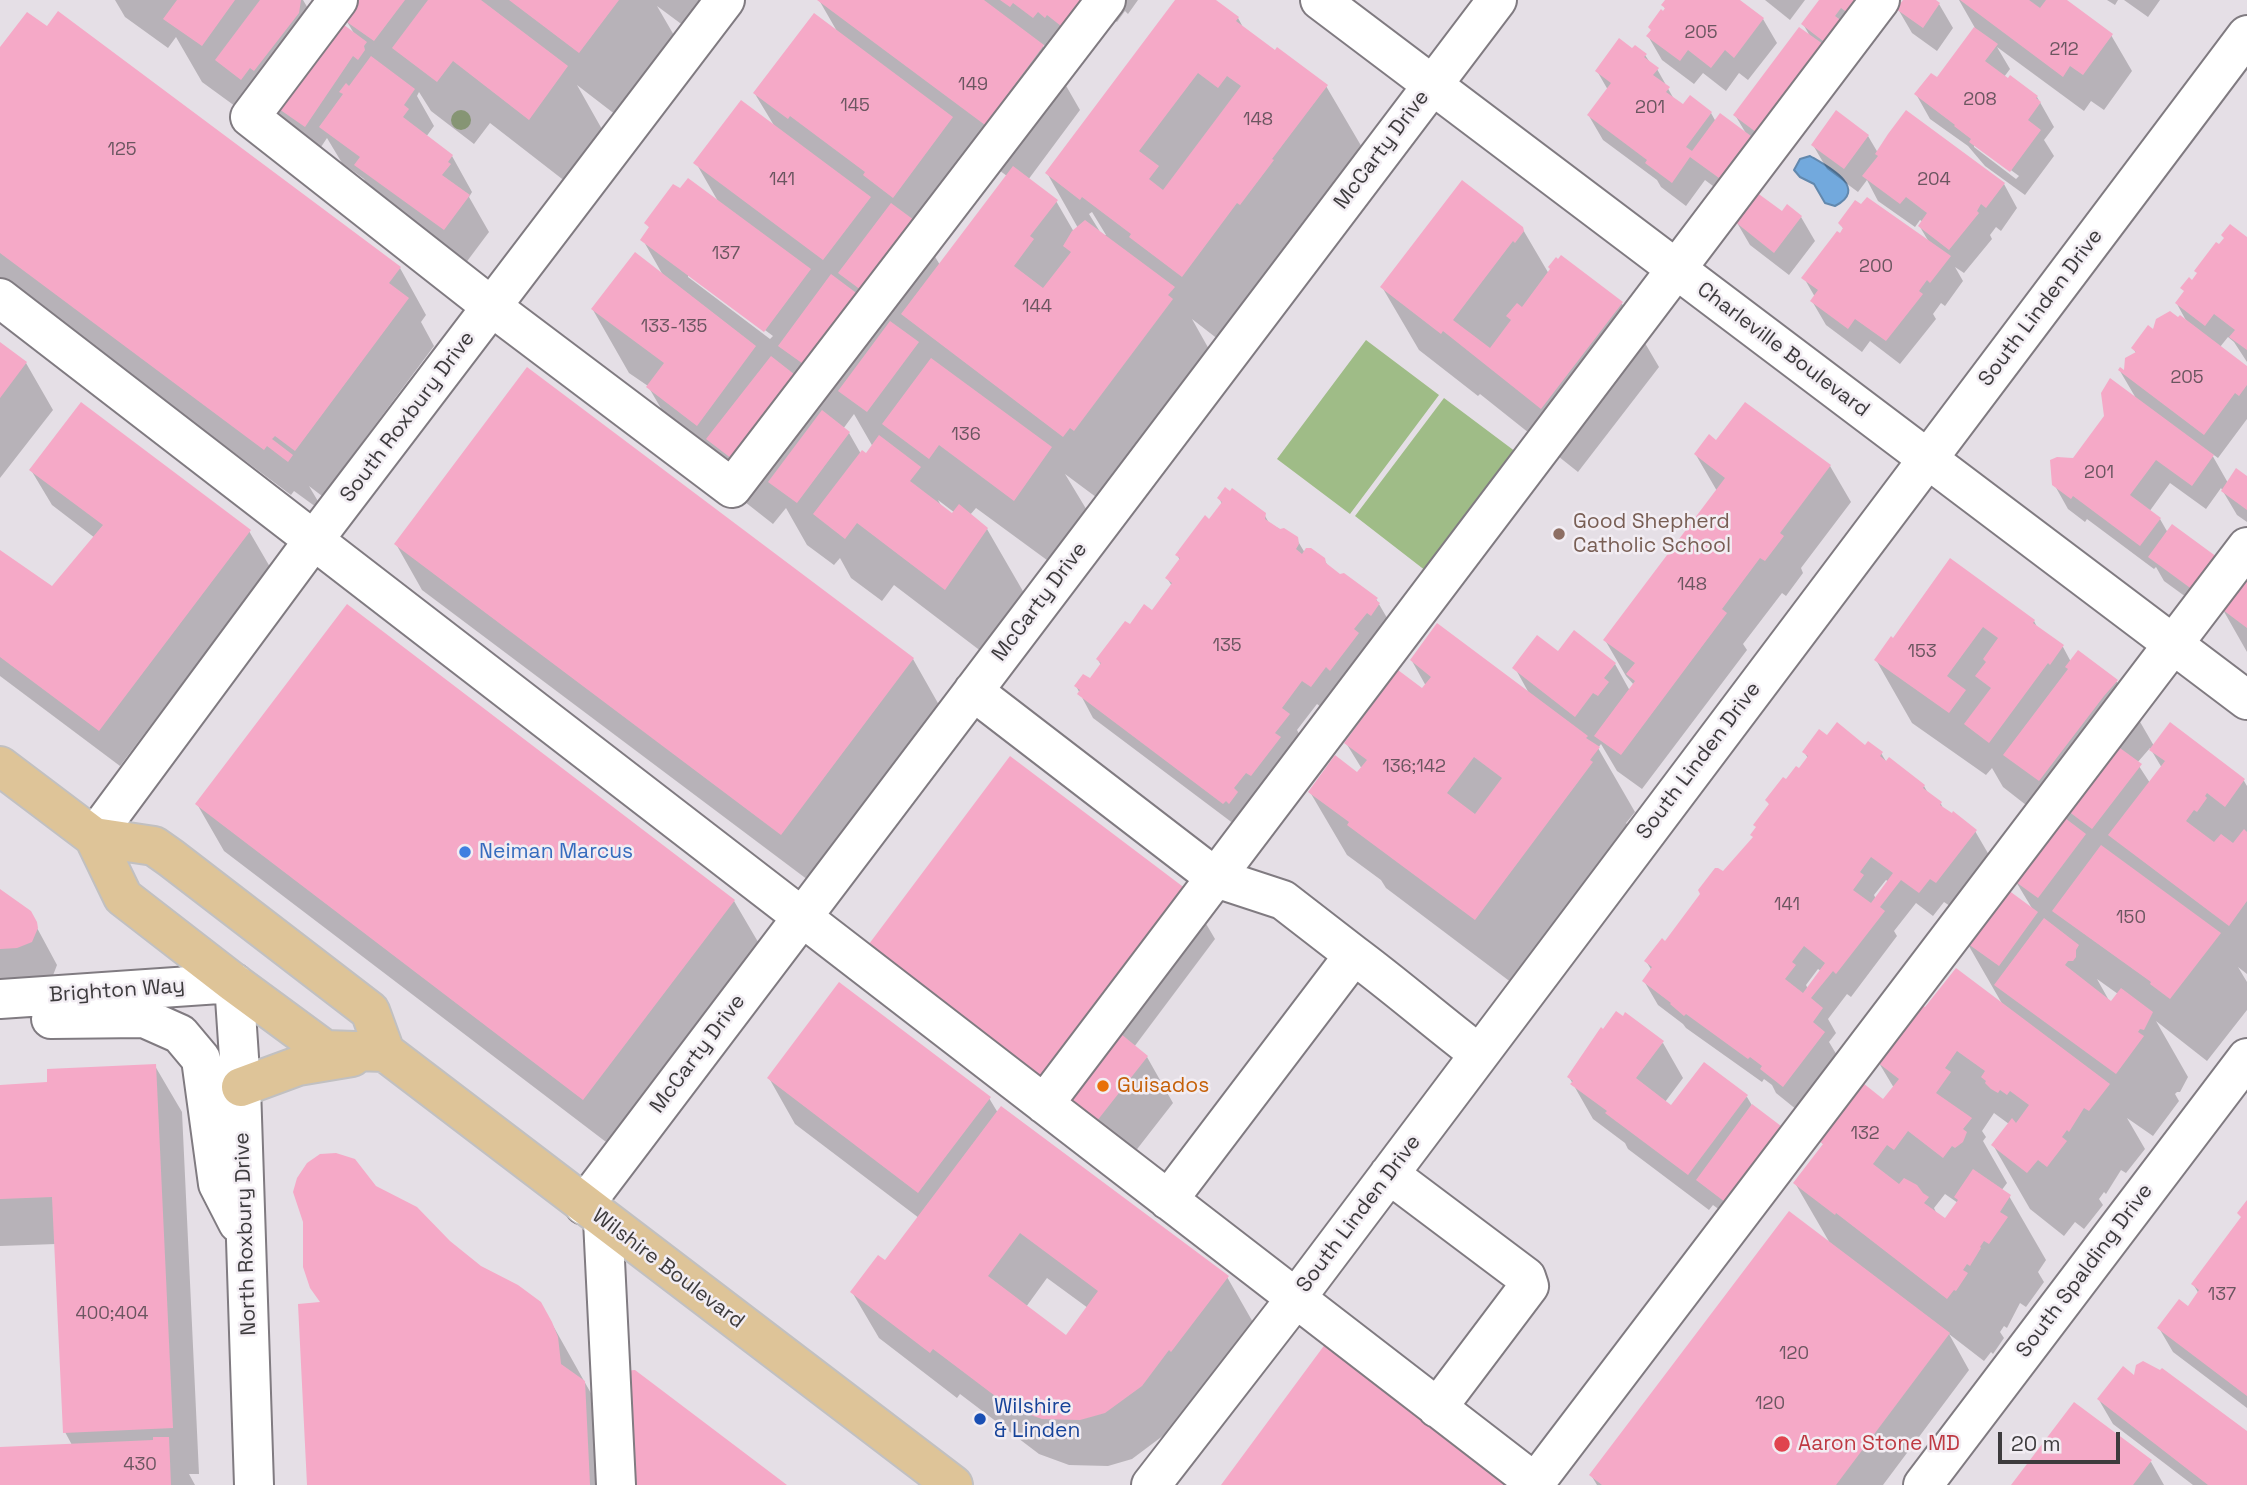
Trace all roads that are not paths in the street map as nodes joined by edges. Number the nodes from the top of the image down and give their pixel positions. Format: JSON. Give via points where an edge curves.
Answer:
{"nodes":[{"id":1,"x":338,"y":0,"type":"edge"},
{"id":2,"x":725,"y":0,"type":"edge"},
{"id":3,"x":1105,"y":0,"type":"edge"},
{"id":4,"x":1320,"y":0,"type":"edge"},
{"id":5,"x":1497,"y":0,"type":"edge"},
{"id":6,"x":1880,"y":0,"type":"edge"},
{"id":7,"x":2247,"y":35,"type":"edge"},
{"id":8,"x":1432,"y":85,"type":"junction"},
{"id":9,"x":1676,"y":269,"type":"junction"},
{"id":10,"x":0,"y":299,"type":"edge"},
{"id":11,"x":492,"y":307,"type":"junction"},
{"id":12,"x":1927,"y":458,"type":"junction"},
{"id":13,"x":313,"y":541,"type":"junction"},
{"id":14,"x":2247,"y":547,"type":"edge"},
{"id":15,"x":2173,"y":644,"type":"junction"},
{"id":16,"x":973,"y":691,"type":"junction"},
{"id":17,"x":2247,"y":700,"type":"edge"},
{"id":18,"x":0,"y":766,"type":"edge"},
{"id":19,"x":94,"y":837,"type":"junction"},
{"id":20,"x":1216,"y":878,"type":"junction"},
{"id":21,"x":802,"y":917,"type":"junction"},
{"id":22,"x":1354,"y":956,"type":"junction"},
{"id":23,"x":234,"y":983,"type":"junction"},
{"id":24,"x":0,"y":999,"type":"edge"},
{"id":25,"x":0,"y":1020,"type":"edge"},
{"id":26,"x":385,"y":1052,"type":"junction"},
{"id":27,"x":1479,"y":1054,"type":"junction"},
{"id":28,"x":2247,"y":1058,"type":"edge"},
{"id":29,"x":242,"y":1087,"type":"junction"},
{"id":30,"x":1044,"y":1104,"type":"junction"},
{"id":31,"x":1389,"y":1174,"type":"junction"},
{"id":32,"x":1168,"y":1200,"type":"junction"},
{"id":33,"x":593,"y":1213,"type":"junction"},
{"id":34,"x":246,"y":1238,"type":"junction"},
{"id":35,"x":1296,"y":1298,"type":"junction"},
{"id":36,"x":1437,"y":1408,"type":"junction"},
{"id":37,"x":1536,"y":1484,"type":"edge"},
{"id":38,"x":254,"y":1485,"type":"edge"},
{"id":39,"x":616,"y":1485,"type":"edge"},
{"id":40,"x":953,"y":1485,"type":"edge"},
{"id":41,"x":1151,"y":1485,"type":"edge"},
{"id":42,"x":1923,"y":1485,"type":"edge"}],
"edges":[{"from":1,"to":11,"type":"street","via":[[250,117]]},
{"from":2,"to":11,"type":"street","name":"South Roxbury Drive"},
{"from":3,"to":11,"type":"street","via":[[732,488]]},
{"from":4,"to":8,"type":"street","name":"Charleville Boulevard"},
{"from":5,"to":8,"type":"street","name":"McCarty Drive"},
{"from":6,"to":9,"type":"street"},
{"from":7,"to":12,"type":"street","name":"South Linden Drive"},
{"from":8,"to":9,"type":"street","name":"Charleville Boulevard"},
{"from":8,"to":16,"type":"street","name":"McCarty Drive"},
{"from":9,"to":12,"type":"street","name":"Charleville Boulevard"},
{"from":9,"to":20,"type":"street"},
{"from":10,"to":13,"type":"street"},
{"from":11,"to":13,"type":"street","name":"South Roxbury Drive"},
{"from":12,"to":15,"type":"street","name":"Charleville Boulevard"},
{"from":12,"to":27,"type":"street","name":"South Linden Drive"},
{"from":13,"to":19,"type":"street","name":"South Roxbury Drive"},
{"from":13,"to":21,"type":"street"},
{"from":14,"to":15,"type":"street"},
{"from":15,"to":17,"type":"street","name":"Charleville Boulevard"},
{"from":15,"to":37,"type":"street"},
{"from":16,"to":20,"type":"street"},
{"from":16,"to":21,"type":"street","name":"McCarty Drive"},
{"from":18,"to":19,"type":"main road"},
{"from":19,"to":23,"type":"main road","via":[[123,897]]},
{"from":19,"to":26,"type":"main road","via":[[153,846],[171,858],[370,1011]]},
{"from":20,"to":22,"type":"street","via":[[1283,900]]},
{"from":20,"to":30,"type":"street"},
{"from":21,"to":30,"type":"street"},
{"from":21,"to":33,"type":"street","name":"McCarty Drive"},
{"from":22,"to":27,"type":"street"},
{"from":22,"to":32,"type":"street"},
{"from":23,"to":24,"type":"street","name":"Brighton Way"},
{"from":23,"to":26,"type":"main road","via":[[325,1050]]},
{"from":23,"to":29,"type":"street","name":"North Roxbury Drive"},
{"from":25,"to":34,"type":"street","via":[[144,1018],[180,1034],[201,1059],[218,1184]]},
{"from":26,"to":29,"type":"main road","via":[[298,1066]]},
{"from":26,"to":33,"type":"main road","name":"Wilshire Boulevard"},
{"from":27,"to":31,"type":"street","name":"South Linden Drive"},
{"from":28,"to":42,"type":"street","name":"South Spalding Drive"},
{"from":29,"to":34,"type":"street","name":"North Roxbury Drive"},
{"from":30,"to":32,"type":"street"},
{"from":31,"to":35,"type":"street","name":"South Linden Drive"},
{"from":31,"to":36,"type":"street","via":[[1526,1277],[1529,1286]]},
{"from":32,"to":35,"type":"street"},
{"from":33,"to":39,"type":"street"},
{"from":33,"to":40,"type":"main road","name":"Wilshire Boulevard"},
{"from":34,"to":38,"type":"street","name":"North Roxbury Drive"},
{"from":35,"to":36,"type":"street"},
{"from":35,"to":41,"type":"street","name":"South Linden Drive"},
{"from":36,"to":37,"type":"street"}]}
